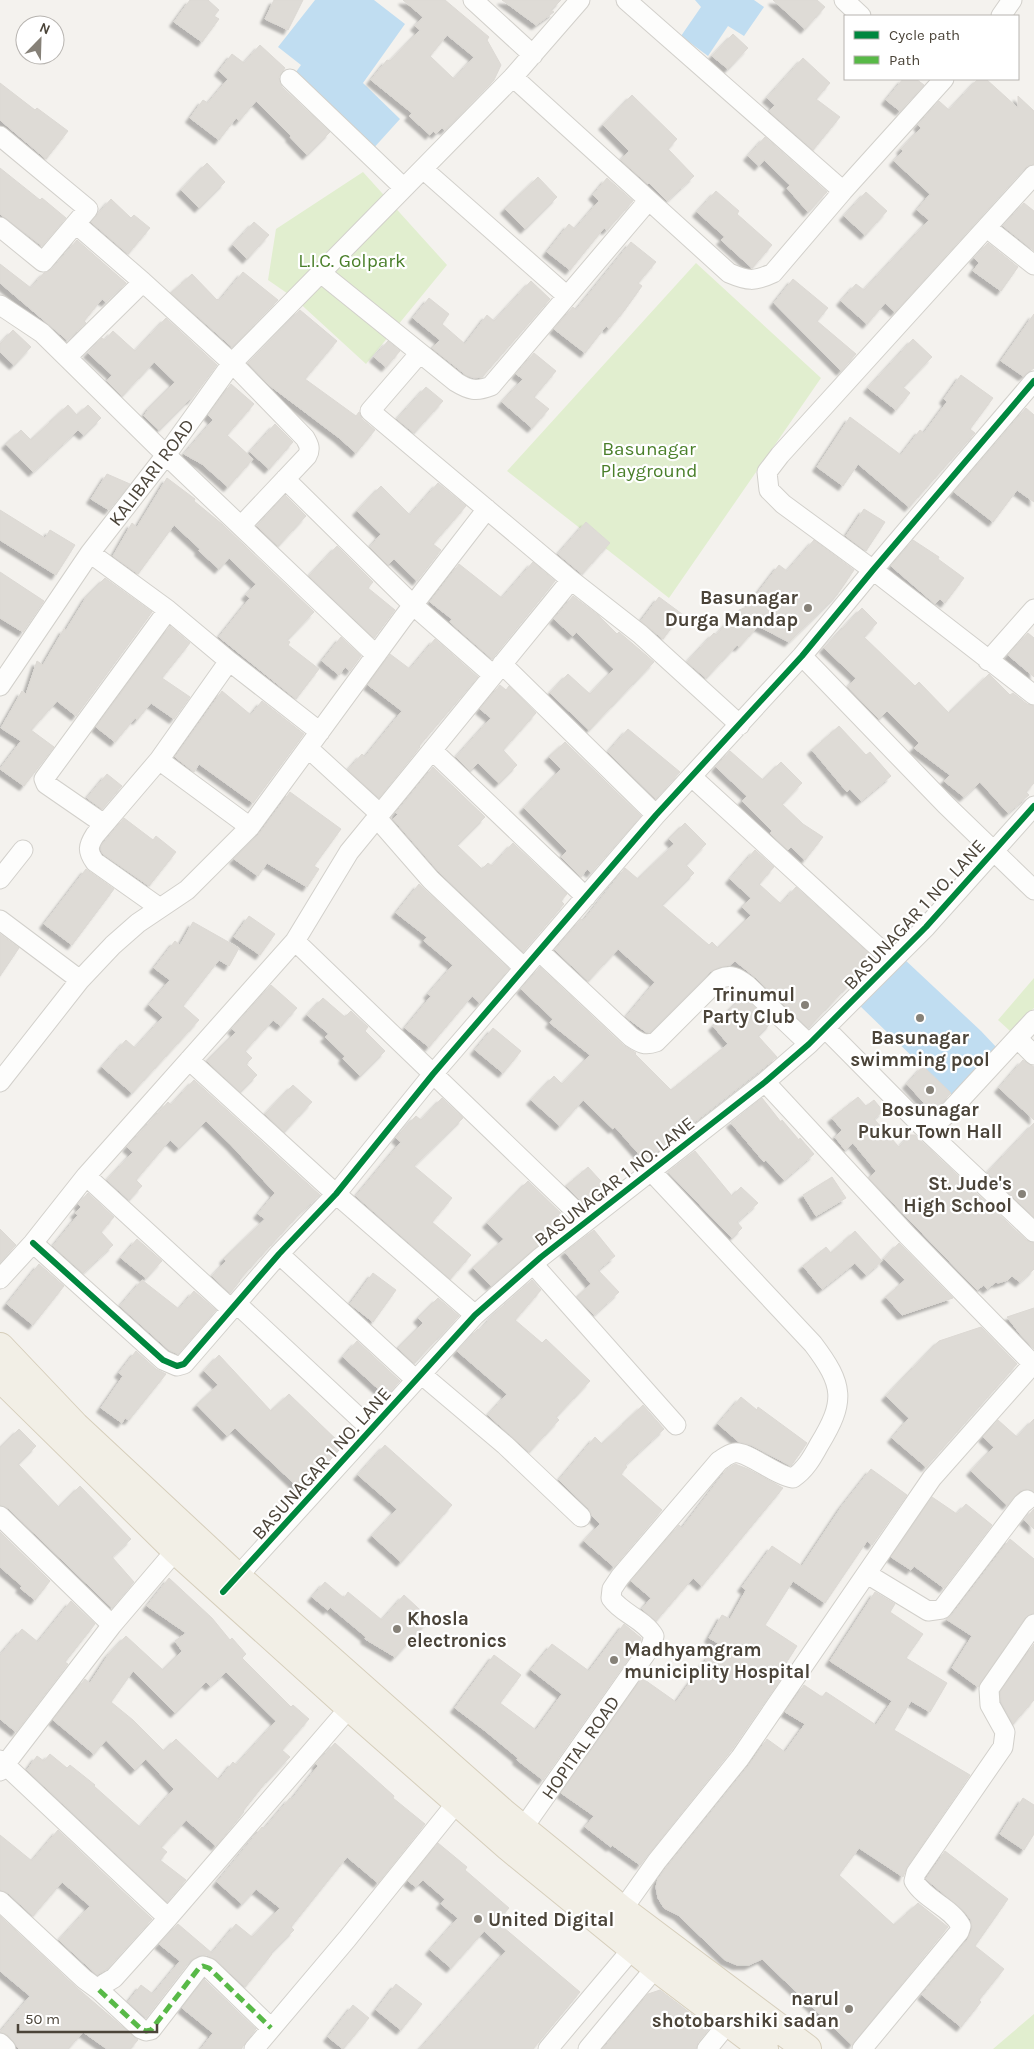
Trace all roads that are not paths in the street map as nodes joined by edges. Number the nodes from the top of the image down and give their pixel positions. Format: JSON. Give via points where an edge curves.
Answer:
{"nodes":[{"id":1,"x":473,"y":0,"type":"edge"},
{"id":2,"x":580,"y":0,"type":"edge"},
{"id":3,"x":626,"y":0,"type":"edge"},
{"id":4,"x":844,"y":0,"type":"edge"},
{"id":5,"x":1012,"y":0,"type":"edge"},
{"id":6,"x":860,"y":15,"type":"edge"},
{"id":7,"x":1001,"y":15,"type":"edge"},
{"id":8,"x":533,"y":54,"type":"junction"},
{"id":9,"x":512,"y":77,"type":"junction"},
{"id":10,"x":290,"y":79,"type":"dead end"},
{"id":11,"x":936,"y":82,"type":"edge"},
{"id":12,"x":0,"y":136,"type":"edge"},
{"id":13,"x":423,"y":168,"type":"junction"},
{"id":14,"x":1034,"y":175,"type":"edge"},
{"id":15,"x":404,"y":188,"type":"junction"},
{"id":16,"x":843,"y":191,"type":"junction"},
{"id":17,"x":648,"y":201,"type":"junction"},
{"id":18,"x":76,"y":224,"type":"junction"},
{"id":19,"x":0,"y":227,"type":"edge"},
{"id":20,"x":987,"y":228,"type":"junction"},
{"id":21,"x":1034,"y":265,"type":"edge"},
{"id":22,"x":321,"y":273,"type":"junction"},
{"id":23,"x":143,"y":282,"type":"junction"},
{"id":24,"x":566,"y":296,"type":"junction"},
{"id":25,"x":0,"y":305,"type":"edge"},
{"id":26,"x":420,"y":353,"type":"junction"},
{"id":27,"x":67,"y":357,"type":"junction"},
{"id":28,"x":232,"y":363,"type":"junction"},
{"id":29,"x":1034,"y":381,"type":"edge"},
{"id":30,"x":166,"y":455,"type":"junction"},
{"id":31,"x":286,"y":479,"type":"junction"},
{"id":32,"x":486,"y":509,"type":"junction"},
{"id":33,"x":241,"y":526,"type":"junction"},
{"id":34,"x":90,"y":553,"type":"junction"},
{"id":35,"x":873,"y":570,"type":"junction"},
{"id":36,"x":571,"y":580,"type":"junction"},
{"id":37,"x":413,"y":605,"type":"junction"},
{"id":38,"x":1034,"y":609,"type":"edge"},
{"id":39,"x":168,"y":610,"type":"junction"},
{"id":40,"x":376,"y":654,"type":"junction"},
{"id":41,"x":802,"y":656,"type":"junction"},
{"id":42,"x":229,"y":661,"type":"junction"},
{"id":43,"x":988,"y":661,"type":"junction"},
{"id":44,"x":497,"y":670,"type":"junction"},
{"id":45,"x":0,"y":686,"type":"edge"},
{"id":46,"x":1034,"y":695,"type":"edge"},
{"id":47,"x":740,"y":724,"type":"junction"},
{"id":48,"x":320,"y":732,"type":"junction"},
{"id":49,"x":308,"y":748,"type":"junction"},
{"id":50,"x":432,"y":750,"type":"junction"},
{"id":51,"x":159,"y":760,"type":"junction"},
{"id":52,"x":692,"y":777,"type":"junction"},
{"id":53,"x":1034,"y":806,"type":"edge"},
{"id":54,"x":656,"y":815,"type":"junction"},
{"id":55,"x":377,"y":816,"type":"junction"},
{"id":56,"x":104,"y":824,"type":"junction"},
{"id":57,"x":250,"y":827,"type":"junction"},
{"id":58,"x":23,"y":850,"type":"dead end"},
{"id":59,"x":993,"y":850,"type":"junction"},
{"id":60,"x":0,"y":879,"type":"edge"},
{"id":61,"x":1034,"y":890,"type":"edge"},
{"id":62,"x":586,"y":897,"type":"junction"},
{"id":63,"x":160,"y":908,"type":"junction"},
{"id":64,"x":0,"y":920,"type":"edge"},
{"id":65,"x":295,"y":941,"type":"junction"},
{"id":66,"x":539,"y":951,"type":"junction"},
{"id":67,"x":892,"y":960,"type":"junction"},
{"id":68,"x":523,"y":967,"type":"junction"},
{"id":69,"x":80,"y":980,"type":"junction"},
{"id":70,"x":1034,"y":1020,"type":"edge"},
{"id":71,"x":826,"y":1029,"type":"junction"},
{"id":72,"x":1018,"y":1039,"type":"junction"},
{"id":73,"x":809,"y":1044,"type":"junction"},
{"id":74,"x":1034,"y":1055,"type":"edge"},
{"id":75,"x":189,"y":1060,"type":"junction"},
{"id":76,"x":433,"y":1074,"type":"junction"},
{"id":77,"x":0,"y":1082,"type":"edge"},
{"id":78,"x":765,"y":1082,"type":"junction"},
{"id":79,"x":927,"y":1130,"type":"junction"},
{"id":80,"x":651,"y":1170,"type":"junction"},
{"id":81,"x":86,"y":1176,"type":"junction"},
{"id":82,"x":336,"y":1194,"type":"junction"},
{"id":83,"x":586,"y":1221,"type":"junction"},
{"id":84,"x":1034,"y":1232,"type":"edge"},
{"id":85,"x":33,"y":1243,"type":"junction"},
{"id":86,"x":279,"y":1254,"type":"junction"},
{"id":87,"x":533,"y":1264,"type":"junction"},
{"id":88,"x":0,"y":1279,"type":"edge"},
{"id":89,"x":234,"y":1306,"type":"junction"},
{"id":90,"x":474,"y":1315,"type":"junction"},
{"id":91,"x":0,"y":1347,"type":"edge"},
{"id":92,"x":1033,"y":1364,"type":"edge"},
{"id":93,"x":0,"y":1377,"type":"edge"},
{"id":94,"x":418,"y":1377,"type":"junction"},
{"id":95,"x":676,"y":1425,"type":"dead end"},
{"id":96,"x":371,"y":1429,"type":"junction"},
{"id":97,"x":1027,"y":1500,"type":"dead end"},
{"id":98,"x":0,"y":1516,"type":"edge"},
{"id":99,"x":581,"y":1516,"type":"dead end"},
{"id":100,"x":176,"y":1550,"type":"junction"},
{"id":101,"x":867,"y":1574,"type":"junction"},
{"id":102,"x":230,"y":1585,"type":"junction"},
{"id":103,"x":1034,"y":1624,"type":"edge"},
{"id":104,"x":112,"y":1625,"type":"junction"},
{"id":105,"x":350,"y":1707,"type":"junction"},
{"id":106,"x":2,"y":1765,"type":"edge"},
{"id":107,"x":458,"y":1801,"type":"junction"},
{"id":108,"x":516,"y":1838,"type":"junction"},
{"id":109,"x":0,"y":1901,"type":"edge"},
{"id":110,"x":168,"y":1918,"type":"junction"},
{"id":111,"x":616,"y":1919,"type":"junction"},
{"id":112,"x":633,"y":1948,"type":"junction"},
{"id":113,"x":656,"y":1967,"type":"junction"},
{"id":114,"x":99,"y":1990,"type":"junction"},
{"id":115,"x":729,"y":2022,"type":"junction"},
{"id":116,"x":266,"y":2041,"type":"edge"},
{"id":117,"x":0,"y":2043,"type":"edge"},
{"id":118,"x":6,"y":2049,"type":"edge"},
{"id":119,"x":548,"y":2049,"type":"edge"},
{"id":120,"x":588,"y":2049,"type":"edge"},
{"id":121,"x":707,"y":2049,"type":"edge"},
{"id":122,"x":764,"y":2049,"type":"edge"},
{"id":123,"x":807,"y":2049,"type":"edge"},
{"id":124,"x":862,"y":2049,"type":"edge"}],
"edges":[{"from":1,"to":8,"type":"street"},
{"from":2,"to":8,"type":"street","name":"KALIBARI ROAD"},
{"from":3,"to":16,"type":"street"},
{"from":4,"to":6,"type":"street"},
{"from":5,"to":7,"type":"street"},
{"from":8,"to":9,"type":"street","name":"KALIBARI ROAD"},
{"from":9,"to":13,"type":"street","name":"KALIBARI ROAD"},
{"from":9,"to":17,"type":"street"},
{"from":10,"to":15,"type":"street"},
{"from":11,"to":16,"type":"street"},
{"from":12,"to":18,"type":"street","via":[[85,206],[88,210]]},
{"from":13,"to":15,"type":"street","name":"KALIBARI ROAD"},
{"from":13,"to":24,"type":"street"},
{"from":14,"to":20,"type":"street"},
{"from":15,"to":22,"type":"street","name":"KALIBARI ROAD"},
{"from":16,"to":17,"type":"street","via":[[773,273],[758,280],[745,280],[729,273]]},
{"from":17,"to":24,"type":"street"},
{"from":18,"to":19,"type":"street","via":[[43,262]]},
{"from":18,"to":23,"type":"street"},
{"from":20,"to":21,"type":"street"},
{"from":20,"to":35,"type":"street","via":[[786,447],[768,472],[769,490],[776,497]]},
{"from":22,"to":26,"type":"street"},
{"from":22,"to":28,"type":"street","name":"KALIBARI ROAD"},
{"from":23,"to":27,"type":"street"},
{"from":23,"to":28,"type":"street"},
{"from":24,"to":26,"type":"street","via":[[486,388],[469,390]]},
{"from":25,"to":27,"type":"street","via":[[42,333]]},
{"from":26,"to":32,"type":"street","via":[[370,411]]},
{"from":27,"to":30,"type":"street"},
{"from":28,"to":30,"type":"street","name":"KALIBARI ROAD"},
{"from":28,"to":31,"type":"street","via":[[309,445],[307,456]]},
{"from":29,"to":35,"type":"street"},
{"from":30,"to":33,"type":"street"},
{"from":30,"to":34,"type":"street","name":"KALIBARI ROAD"},
{"from":31,"to":33,"type":"street"},
{"from":31,"to":37,"type":"street"},
{"from":32,"to":36,"type":"street"},
{"from":32,"to":37,"type":"street"},
{"from":33,"to":40,"type":"street"},
{"from":34,"to":39,"type":"street"},
{"from":34,"to":45,"type":"street","name":"KALIBARI ROAD"},
{"from":35,"to":41,"type":"street"},
{"from":35,"to":43,"type":"street"},
{"from":36,"to":44,"type":"street"},
{"from":36,"to":47,"type":"street","via":[[666,656]]},
{"from":37,"to":40,"type":"street"},
{"from":37,"to":44,"type":"street"},
{"from":38,"to":43,"type":"street"},
{"from":39,"to":42,"type":"street"},
{"from":39,"to":56,"type":"street","via":[[45,776],[46,784]]},
{"from":40,"to":48,"type":"street"},
{"from":41,"to":47,"type":"street"},
{"from":41,"to":59,"type":"street"},
{"from":42,"to":48,"type":"street"},
{"from":42,"to":51,"type":"street"},
{"from":43,"to":46,"type":"street"},
{"from":44,"to":50,"type":"street"},
{"from":44,"to":54,"type":"street"},
{"from":47,"to":52,"type":"street"},
{"from":48,"to":49,"type":"street"},
{"from":49,"to":55,"type":"street"},
{"from":49,"to":57,"type":"street"},
{"from":50,"to":55,"type":"street"},
{"from":50,"to":62,"type":"street"},
{"from":51,"to":56,"type":"street"},
{"from":51,"to":57,"type":"street"},
{"from":52,"to":54,"type":"street"},
{"from":52,"to":67,"type":"street"},
{"from":53,"to":59,"type":"street","name":"BASUNAGAR 1 NO. LANE"},
{"from":54,"to":62,"type":"street"},
{"from":55,"to":65,"type":"street","via":[[336,872]]},
{"from":55,"to":68,"type":"street","via":[[431,880]]},
{"from":56,"to":63,"type":"street","via":[[89,844],[88,852],[95,862]]},
{"from":57,"to":63,"type":"street","via":[[187,890]]},
{"from":58,"to":60,"type":"street"},
{"from":59,"to":61,"type":"street"},
{"from":59,"to":67,"type":"street","name":"BASUNAGAR 1 NO. LANE","via":[[926,927]]},
{"from":62,"to":66,"type":"street"},
{"from":63,"to":69,"type":"street","via":[[113,945]]},
{"from":64,"to":69,"type":"street"},
{"from":65,"to":75,"type":"street"},
{"from":65,"to":76,"type":"street"},
{"from":66,"to":68,"type":"street"},
{"from":66,"to":73,"type":"street","via":[[640,1043],[656,1042],[719,979],[729,975],[747,984]]},
{"from":67,"to":71,"type":"street","name":"BASUNAGAR 1 NO. LANE"},
{"from":68,"to":76,"type":"street"},
{"from":69,"to":77,"type":"street"},
{"from":70,"to":72,"type":"street"},
{"from":71,"to":73,"type":"street","name":"BASUNAGAR 1 NO. LANE"},
{"from":71,"to":79,"type":"street"},
{"from":72,"to":74,"type":"street"},
{"from":72,"to":79,"type":"street","via":[[947,1114]]},
{"from":73,"to":78,"type":"street","name":"BASUNAGAR 1 NO. LANE"},
{"from":75,"to":81,"type":"street"},
{"from":75,"to":82,"type":"street"},
{"from":76,"to":82,"type":"street"},
{"from":76,"to":83,"type":"street"},
{"from":78,"to":80,"type":"street","name":"BASUNAGAR 1 NO. LANE"},
{"from":78,"to":92,"type":"street"},
{"from":79,"to":84,"type":"street"},
{"from":80,"to":83,"type":"street","name":"BASUNAGAR 1 NO. LANE"},
{"from":80,"to":108,"type":"street","name":"HOPITAL ROAD","via":[[813,1344],[834,1376],[838,1406],[833,1423],[802,1472],[793,1478],[784,1477],[745,1455],[735,1452],[727,1456],[620,1577],[612,1589],[611,1598],[617,1607],[649,1628],[654,1636],[651,1646]]},
{"from":81,"to":85,"type":"street"},
{"from":81,"to":89,"type":"street"},
{"from":82,"to":86,"type":"street"},
{"from":82,"to":90,"type":"street"},
{"from":83,"to":87,"type":"street","name":"BASUNAGAR 1 NO. LANE"},
{"from":85,"to":88,"type":"street"},
{"from":85,"to":89,"type":"street","via":[[163,1360],[177,1366],[184,1364]]},
{"from":86,"to":89,"type":"street"},
{"from":86,"to":94,"type":"street"},
{"from":87,"to":90,"type":"street","name":"BASUNAGAR 1 NO. LANE"},
{"from":87,"to":95,"type":"street"},
{"from":89,"to":96,"type":"street"},
{"from":90,"to":94,"type":"street","name":"BASUNAGAR 1 NO. LANE"},
{"from":91,"to":102,"type":"main road"},
{"from":92,"to":101,"type":"street","via":[[932,1478]]},
{"from":93,"to":100,"type":"main road"},
{"from":94,"to":96,"type":"street","name":"BASUNAGAR 1 NO. LANE"},
{"from":94,"to":99,"type":"street","via":[[505,1445]]},
{"from":96,"to":102,"type":"street","name":"BASUNAGAR 1 NO. LANE"},
{"from":97,"to":101,"type":"street","via":[[942,1609],[928,1612]]},
{"from":98,"to":104,"type":"street"},
{"from":100,"to":102,"type":"main road"},
{"from":100,"to":104,"type":"street"},
{"from":101,"to":111,"type":"street","via":[[740,1758],[656,1861]]},
{"from":102,"to":105,"type":"main road"},
{"from":102,"to":108,"type":"main road"},
{"from":103,"to":124,"type":"street","via":[[989,1689],[990,1705],[1005,1732],[1003,1747],[916,1873],[914,1881],[919,1889],[957,1919],[961,1926],[959,1932]]},
{"from":104,"to":106,"type":"street"},
{"from":105,"to":107,"type":"main road"},
{"from":105,"to":110,"type":"street"},
{"from":106,"to":110,"type":"street"},
{"from":107,"to":108,"type":"main road"},
{"from":107,"to":116,"type":"street"},
{"from":108,"to":111,"type":"main road"},
{"from":109,"to":114,"type":"street"},
{"from":110,"to":114,"type":"street","via":[[114,1978]]},
{"from":111,"to":112,"type":"main road"},
{"from":111,"to":123,"type":"main road"},
{"from":112,"to":113,"type":"main road"},
{"from":112,"to":119,"type":"street"},
{"from":113,"to":115,"type":"main road"},
{"from":113,"to":120,"type":"street"},
{"from":114,"to":116,"type":"street","via":[[141,2029],[151,2030],[203,1966],[209,1968]]},
{"from":115,"to":121,"type":"street"},
{"from":115,"to":122,"type":"main road"},
{"from":117,"to":118,"type":"street"}]}
